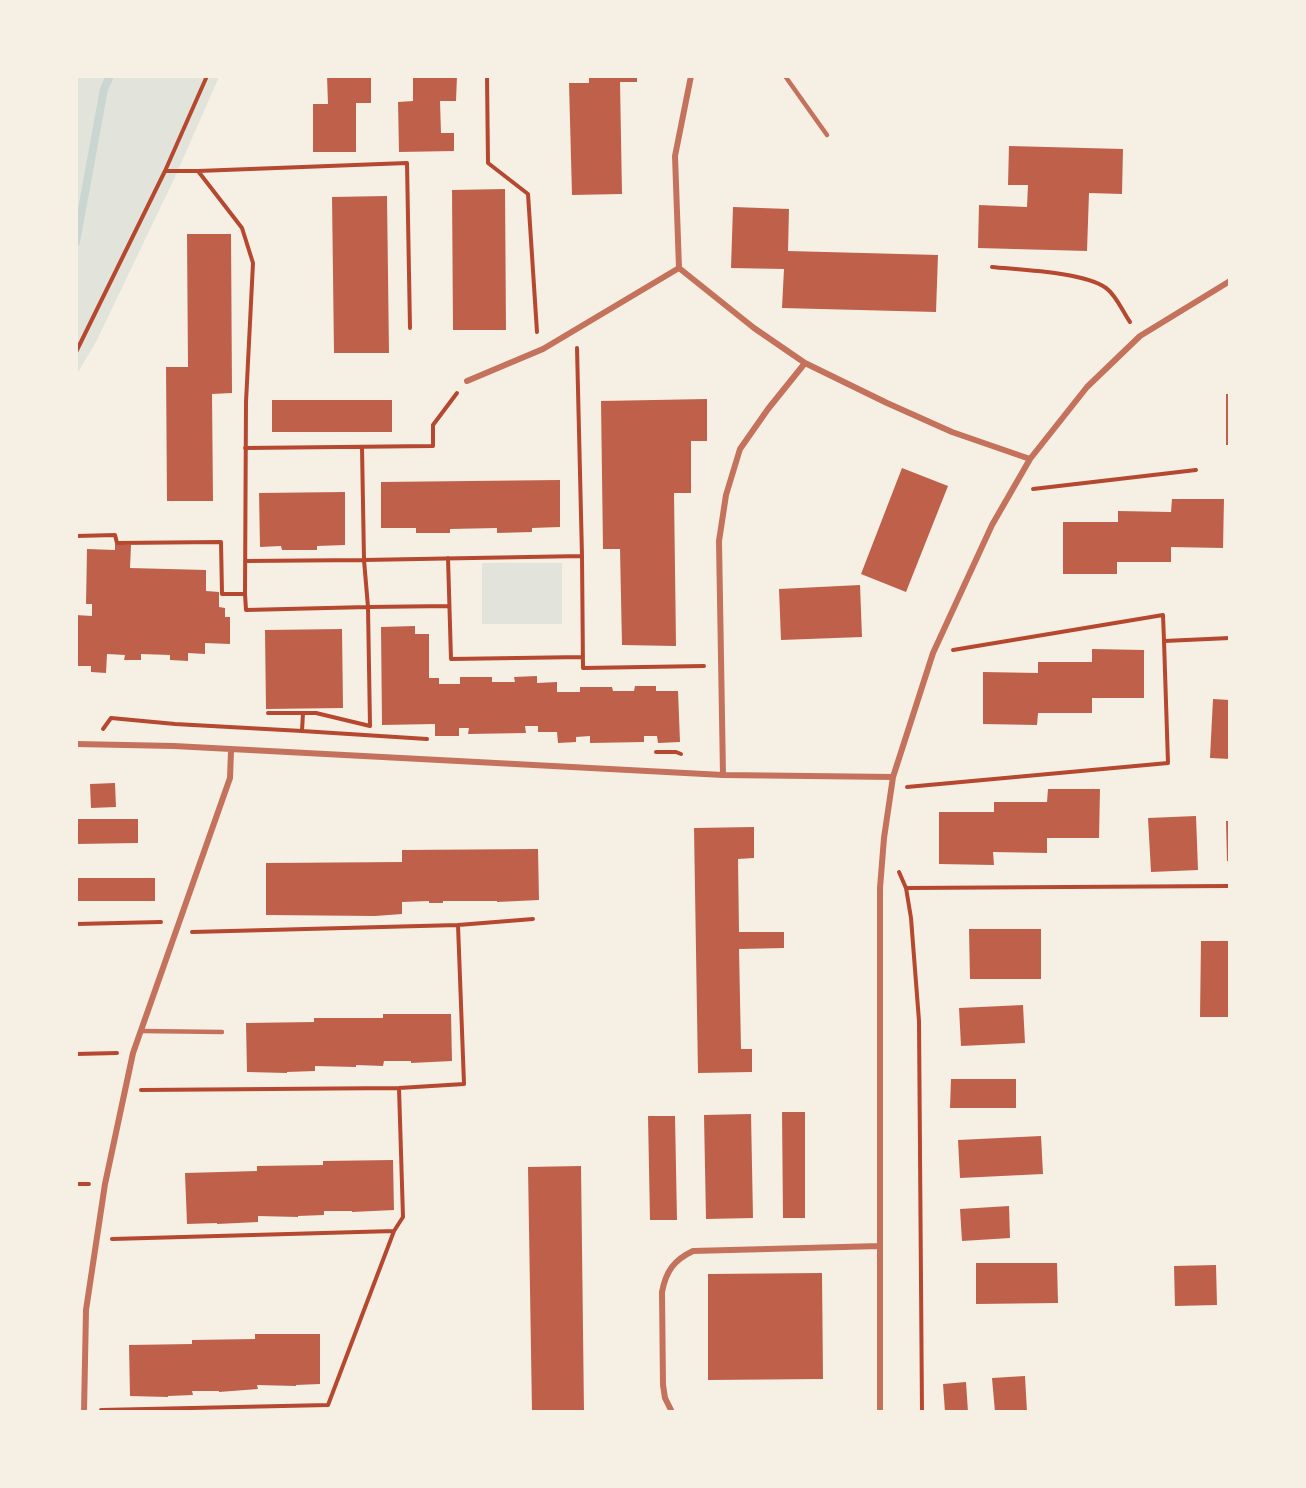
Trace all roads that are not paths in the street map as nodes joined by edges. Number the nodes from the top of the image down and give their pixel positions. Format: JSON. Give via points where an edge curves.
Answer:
{"nodes":[{"id":1,"x":691,"y":76,"type":"edge"},
{"id":2,"x":784,"y":76,"type":"edge"},
{"id":3,"x":827,"y":135,"type":"dead end"},
{"id":4,"x":679,"y":268,"type":"junction"},
{"id":5,"x":1230,"y":281,"type":"edge"},
{"id":6,"x":805,"y":363,"type":"junction"},
{"id":7,"x":467,"y":381,"type":"road end"},
{"id":8,"x":1030,"y":459,"type":"junction"},
{"id":9,"x":76,"y":744,"type":"edge"},
{"id":10,"x":231,"y":751,"type":"junction"},
{"id":11,"x":723,"y":775,"type":"junction"},
{"id":12,"x":893,"y":777,"type":"junction"},
{"id":13,"x":141,"y":1031,"type":"junction"},
{"id":14,"x":222,"y":1032,"type":"dead end"},
{"id":15,"x":880,"y":1246,"type":"junction"},
{"id":16,"x":84,"y":1411,"type":"edge"},
{"id":17,"x":672,"y":1412,"type":"edge"},
{"id":18,"x":880,"y":1412,"type":"edge"}],
"edges":[{"from":1,"to":4,"type":"street","via":[[675,156]]},
{"from":2,"to":3,"type":"lane"},
{"from":4,"to":6,"type":"street"},
{"from":4,"to":7,"type":"street","via":[[543,349]]},
{"from":5,"to":8,"type":"street","via":[[1140,336],[1087,387]]},
{"from":6,"to":8,"type":"street","via":[[952,432]]},
{"from":6,"to":11,"type":"street","via":[[740,449],[726,495],[719,541]]},
{"from":8,"to":12,"type":"street","via":[[992,525],[933,653]]},
{"from":9,"to":10,"type":"street"},
{"from":10,"to":11,"type":"street"},
{"from":10,"to":13,"type":"street","via":[[230,778]]},
{"from":11,"to":12,"type":"street"},
{"from":12,"to":15,"type":"street","via":[[880,888]]},
{"from":13,"to":14,"type":"lane"},
{"from":13,"to":16,"type":"street","via":[[133,1053],[96,1239],[86,1310]]},
{"from":15,"to":17,"type":"street","via":[[693,1251],[681,1257],[671,1267],[662,1292],[663,1385]]},
{"from":15,"to":18,"type":"street"}]}
